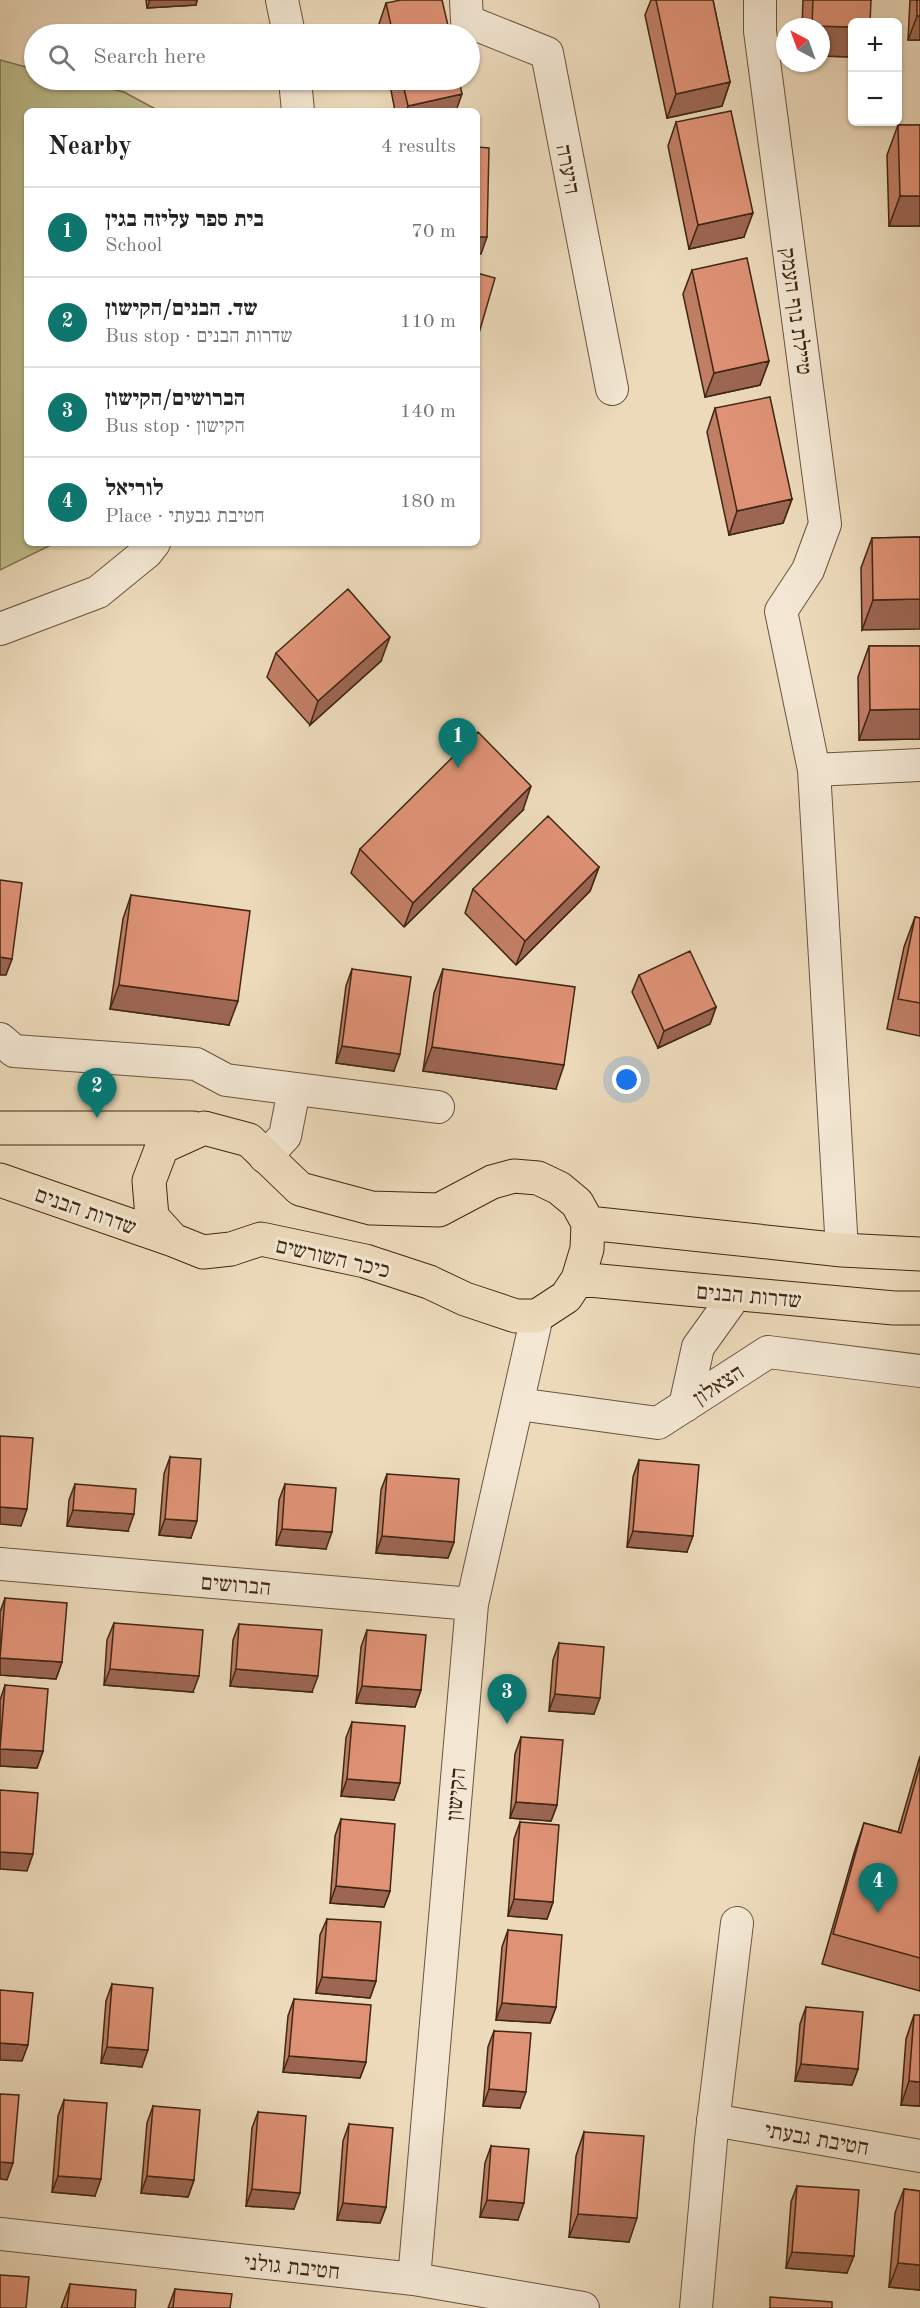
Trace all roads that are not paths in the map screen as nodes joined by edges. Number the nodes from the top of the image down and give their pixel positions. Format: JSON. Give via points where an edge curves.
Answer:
{"nodes":[{"id":1,"x":282,"y":0,"type":"edge"},
{"id":2,"x":466,"y":0,"type":"edge"},
{"id":3,"x":760,"y":0,"type":"edge"},
{"id":4,"x":287,"y":24,"type":"edge"},
{"id":5,"x":474,"y":24,"type":"edge"},
{"id":6,"x":480,"y":26,"type":"edge"},
{"id":7,"x":296,"y":90,"type":"edge"},
{"id":8,"x":298,"y":108,"type":"edge"},
{"id":9,"x":612,"y":389,"type":"dead end"},
{"id":10,"x":152,"y":546,"type":"edge"},
{"id":11,"x":0,"y":629,"type":"edge"},
{"id":12,"x":920,"y":765,"type":"edge"},
{"id":13,"x":814,"y":770,"type":"junction"},
{"id":14,"x":0,"y":1039,"type":"edge"},
{"id":15,"x":294,"y":1090,"type":"junction"},
{"id":16,"x":438,"y":1107,"type":"dead end"},
{"id":17,"x":0,"y":1128,"type":"edge"},
{"id":18,"x":204,"y":1128,"type":"junction"},
{"id":19,"x":265,"y":1157,"type":"junction"},
{"id":20,"x":0,"y":1180,"type":"edge"},
{"id":21,"x":588,"y":1223,"type":"junction"},
{"id":22,"x":172,"y":1240,"type":"junction"},
{"id":23,"x":842,"y":1250,"type":"junction"},
{"id":24,"x":920,"y":1254,"type":"edge"},
{"id":25,"x":578,"y":1279,"type":"junction"},
{"id":26,"x":736,"y":1294,"type":"junction"},
{"id":27,"x":920,"y":1308,"type":"edge"},
{"id":28,"x":537,"y":1316,"type":"junction"},
{"id":29,"x":920,"y":1371,"type":"edge"},
{"id":30,"x":518,"y":1404,"type":"junction"},
{"id":31,"x":685,"y":1406,"type":"junction"},
{"id":32,"x":0,"y":1564,"type":"edge"},
{"id":33,"x":472,"y":1604,"type":"junction"},
{"id":34,"x":737,"y":1923,"type":"dead end"},
{"id":35,"x":713,"y":2120,"type":"junction"},
{"id":36,"x":920,"y":2157,"type":"edge"},
{"id":37,"x":0,"y":2234,"type":"edge"},
{"id":38,"x":414,"y":2280,"type":"junction"},
{"id":39,"x":583,"y":2308,"type":"edge"},
{"id":40,"x":696,"y":2308,"type":"edge"}],
"edges":[{"from":1,"to":4,"type":"street"},
{"from":2,"to":5,"type":"street","name":"היערה","via":[[467,21]]},
{"from":3,"to":13,"type":"street","name":"טיילת נוף העמק","via":[[760,30],[825,524],[808,570],[781,610]]},
{"from":6,"to":9,"type":"street","name":"היערה","via":[[547,53]]},
{"from":7,"to":8,"type":"street"},
{"from":10,"to":11,"type":"street","via":[[98,592]]},
{"from":12,"to":13,"type":"street"},
{"from":13,"to":23,"type":"street"},
{"from":14,"to":15,"type":"street","via":[[14,1051],[196,1064],[226,1080]]},
{"from":15,"to":16,"type":"street"},
{"from":15,"to":19,"type":"street","via":[[285,1136]]},
{"from":17,"to":18,"type":"main road"},
{"from":18,"to":19,"type":"main road","via":[[249,1140]]},
{"from":18,"to":22,"type":"main road","name":"כיכר השורשים","via":[[162,1147],[149,1181],[152,1217]]},
{"from":19,"to":21,"type":"main road","via":[[300,1189],[371,1208],[439,1210],[492,1182],[514,1176],[538,1178],[577,1203]]},
{"from":20,"to":22,"type":"main road","name":"שדרות הבנים"},
{"from":21,"to":23,"type":"main road"},
{"from":21,"to":25,"type":"main road"},
{"from":22,"to":28,"type":"main road","name":"כיכר השורשים","via":[[203,1252],[261,1239],[365,1261],[429,1282],[494,1310]]},
{"from":23,"to":24,"type":"main road"},
{"from":25,"to":26,"type":"main road","name":"שדרות הבנים"},
{"from":25,"to":28,"type":"main road","via":[[566,1297]]},
{"from":26,"to":27,"type":"main road","name":"שדרות הבנים"},
{"from":26,"to":31,"type":"street","via":[[698,1347]]},
{"from":28,"to":30,"type":"street","name":"הקישון"},
{"from":29,"to":31,"type":"street","name":"הצאלון","via":[[768,1352]]},
{"from":30,"to":31,"type":"street","name":"הצאלון","via":[[658,1423]]},
{"from":30,"to":33,"type":"street","name":"הקישון"},
{"from":32,"to":33,"type":"street","name":"הברושים"},
{"from":33,"to":38,"type":"street","name":"הקישון"},
{"from":34,"to":35,"type":"street"},
{"from":35,"to":36,"type":"street","name":"חטיבת גבעתי"},
{"from":35,"to":40,"type":"street"},
{"from":37,"to":38,"type":"street","name":"חטיבת גולני"},
{"from":38,"to":39,"type":"street","name":"חטיבת גולני"}]}
